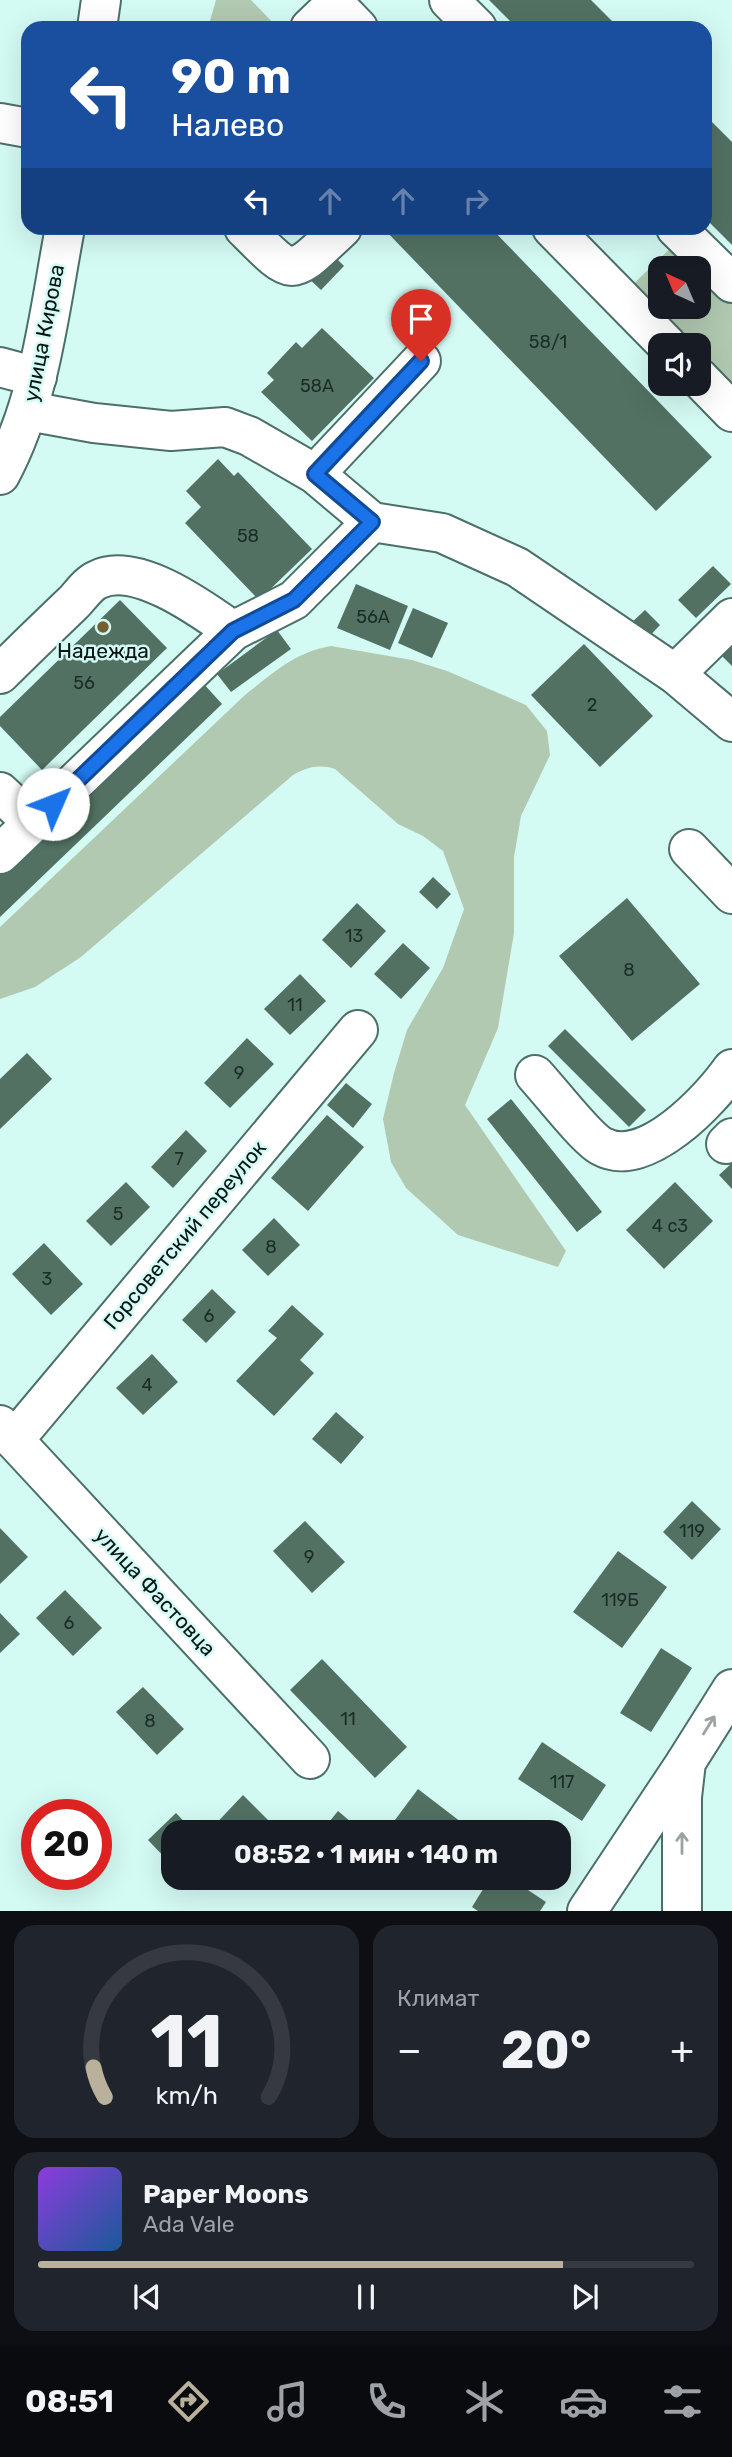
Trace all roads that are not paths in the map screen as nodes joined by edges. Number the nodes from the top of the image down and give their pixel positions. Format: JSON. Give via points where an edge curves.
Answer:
{"nodes":[{"id":1,"x":101,"y":0,"type":"edge"},
{"id":2,"x":449,"y":0,"type":"edge"},
{"id":3,"x":98,"y":21,"type":"edge"},
{"id":4,"x":470,"y":21,"type":"edge"},
{"id":5,"x":0,"y":123,"type":"edge"},
{"id":6,"x":21,"y":127,"type":"edge"},
{"id":7,"x":64,"y":235,"type":"edge"},
{"id":8,"x":251,"y":235,"type":"edge"},
{"id":9,"x":334,"y":235,"type":"edge"},
{"id":10,"x":559,"y":235,"type":"edge"},
{"id":11,"x":683,"y":235,"type":"edge"},
{"id":12,"x":732,"y":283,"type":"edge"},
{"id":13,"x":655,"y":333,"type":"edge"},
{"id":14,"x":421,"y":361,"type":"dead end"},
{"id":15,"x":0,"y":367,"type":"edge"},
{"id":16,"x":711,"y":390,"type":"edge"},
{"id":17,"x":33,"y":394,"type":"junction"},
{"id":18,"x":732,"y":412,"type":"edge"},
{"id":19,"x":315,"y":474,"type":"junction"},
{"id":20,"x":0,"y":475,"type":"edge"},
{"id":21,"x":372,"y":522,"type":"junction"},
{"id":22,"x":732,"y":618,"type":"edge"},
{"id":23,"x":233,"y":631,"type":"junction"},
{"id":24,"x":0,"y":674,"type":"edge"},
{"id":25,"x":675,"y":674,"type":"junction"},
{"id":26,"x":732,"y":722,"type":"edge"},
{"id":27,"x":0,"y":792,"type":"edge"},
{"id":28,"x":33,"y":823,"type":"junction"},
{"id":29,"x":689,"y":849,"type":"dead end"},
{"id":30,"x":0,"y":854,"type":"edge"},
{"id":31,"x":732,"y":894,"type":"edge"},
{"id":32,"x":358,"y":1030,"type":"dead end"},
{"id":33,"x":732,"y":1069,"type":"edge"},
{"id":34,"x":535,"y":1075,"type":"dead end"},
{"id":35,"x":7,"y":1433,"type":"edge"},
{"id":36,"x":732,"y":1689,"type":"edge"},
{"id":37,"x":310,"y":1759,"type":"dead end"},
{"id":38,"x":686,"y":1762,"type":"junction"},
{"id":39,"x":587,"y":1911,"type":"edge"},
{"id":40,"x":682,"y":1911,"type":"edge"}],
"edges":[{"from":1,"to":3,"type":"main road"},
{"from":2,"to":4,"type":"main road"},
{"from":5,"to":6,"type":"main road"},
{"from":7,"to":17,"type":"main road","name":"улица Кирова"},
{"from":8,"to":9,"type":"main road","via":[[280,264],[294,267]]},
{"from":10,"to":13,"type":"main road"},
{"from":11,"to":12,"type":"main road"},
{"from":14,"to":19,"type":"main road"},
{"from":15,"to":17,"type":"main road"},
{"from":16,"to":18,"type":"main road"},
{"from":17,"to":19,"type":"main road","via":[[94,423],[172,431],[225,427]]},
{"from":17,"to":20,"type":"main road","name":"улица Кирова"},
{"from":19,"to":21,"type":"main road"},
{"from":21,"to":23,"type":"main road","via":[[294,600]]},
{"from":21,"to":25,"type":"main road","via":[[442,533],[517,567]]},
{"from":22,"to":25,"type":"main road"},
{"from":23,"to":24,"type":"main road","via":[[135,576],[97,580]]},
{"from":23,"to":28,"type":"main road"},
{"from":25,"to":26,"type":"main road"},
{"from":27,"to":28,"type":"main road"},
{"from":28,"to":30,"type":"main road"},
{"from":29,"to":31,"type":"main road"},
{"from":32,"to":35,"type":"main road","name":"Горсоветский переулок"},
{"from":33,"to":34,"type":"main road","via":[[716,1093],[685,1122],[645,1146],[624,1150],[600,1146]]},
{"from":35,"to":37,"type":"main road","name":"улица Фастовца"},
{"from":38,"to":36,"type":"main road","one_way":true},
{"from":38,"to":39,"type":"main road"},
{"from":40,"to":38,"type":"main road","one_way":true}]}
